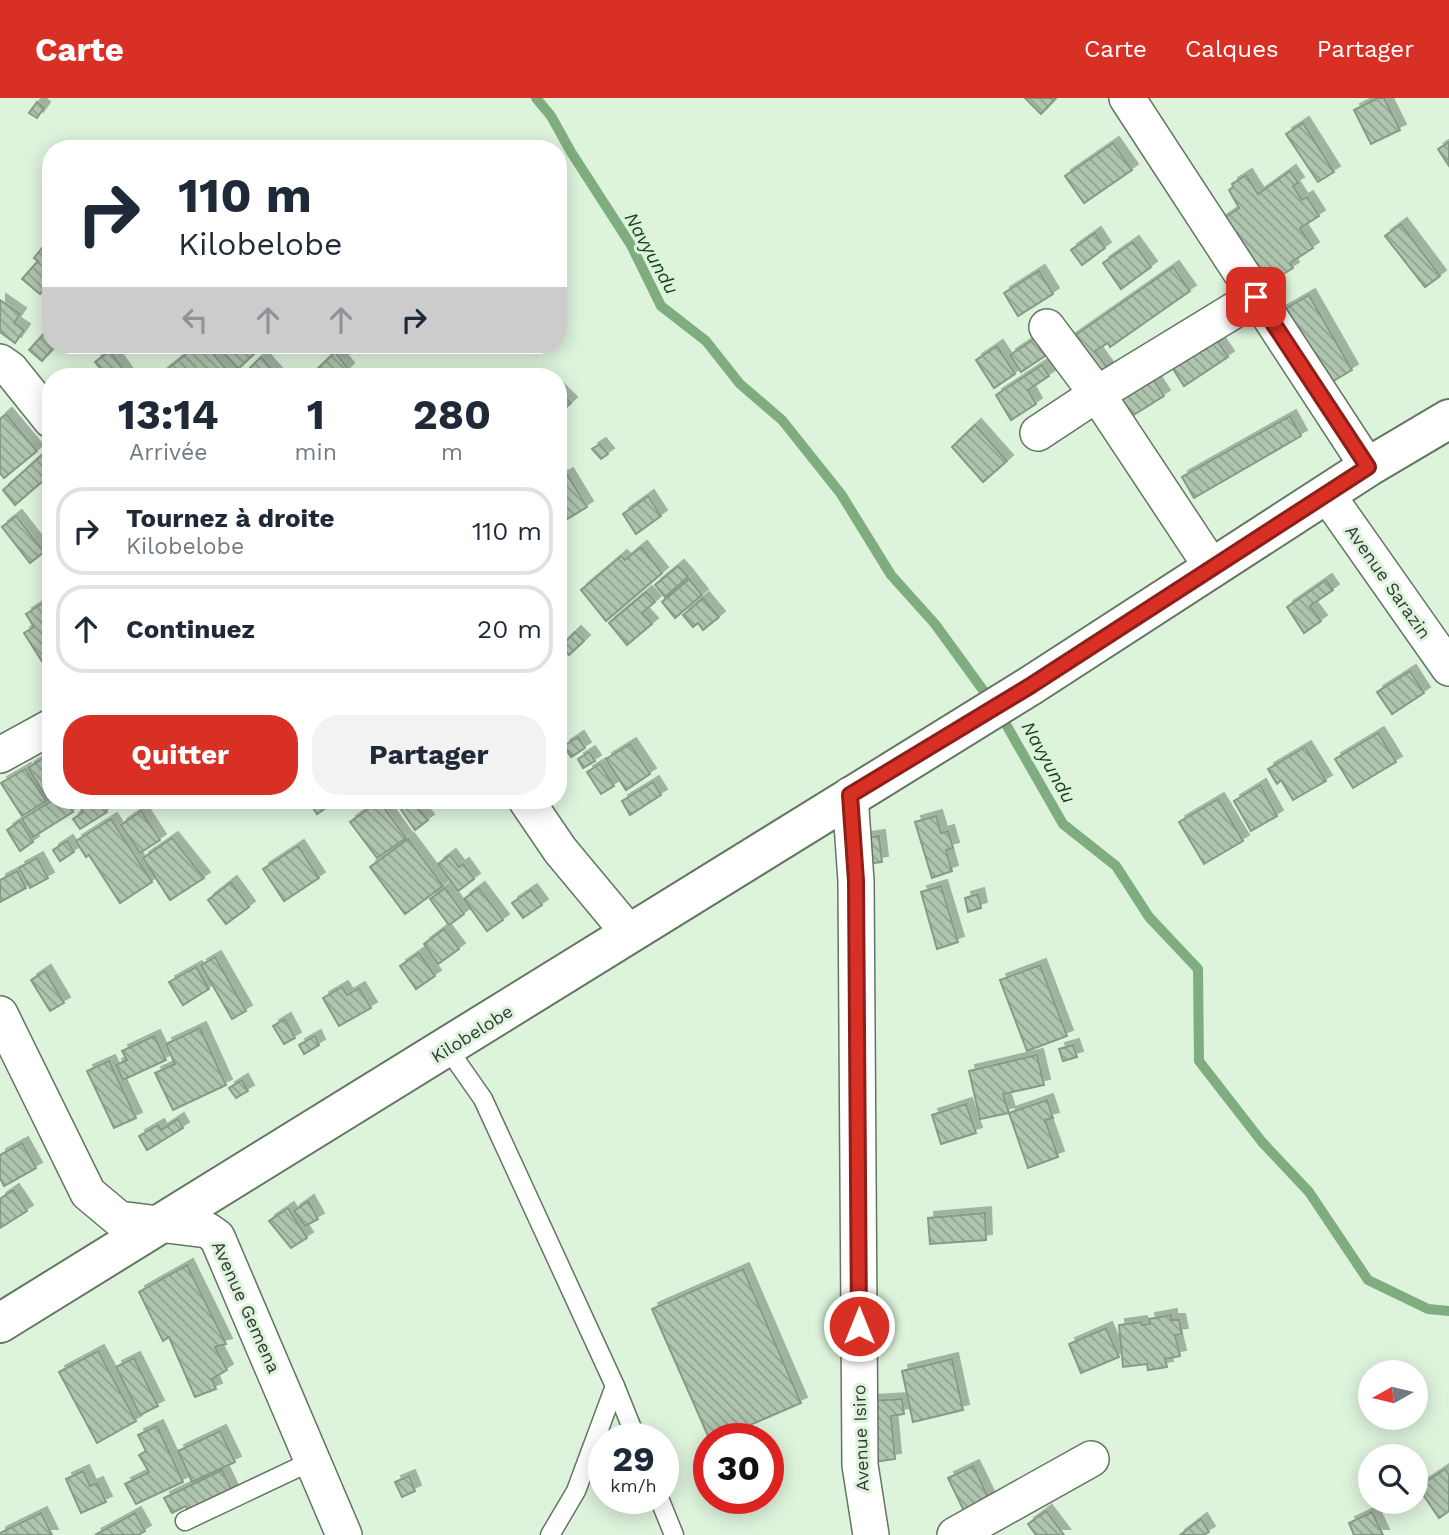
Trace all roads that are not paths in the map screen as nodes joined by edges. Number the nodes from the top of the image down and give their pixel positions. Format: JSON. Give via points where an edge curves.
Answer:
{"nodes":[{"id":1,"x":1127,"y":98,"type":"edge"},
{"id":2,"x":1256,"y":297,"type":"junction"},
{"id":3,"x":1046,"y":327,"type":"dead end"},
{"id":4,"x":0,"y":362,"type":"edge"},
{"id":5,"x":1097,"y":394,"type":"junction"},
{"id":6,"x":42,"y":409,"type":"edge"},
{"id":7,"x":1449,"y":419,"type":"edge"},
{"id":8,"x":1038,"y":433,"type":"dead end"},
{"id":9,"x":1368,"y":467,"type":"junction"},
{"id":10,"x":1328,"y":495,"type":"junction"},
{"id":11,"x":1213,"y":569,"type":"junction"},
{"id":12,"x":1449,"y":668,"type":"edge"},
{"id":13,"x":42,"y":732,"type":"edge"},
{"id":14,"x":0,"y":755,"type":"edge"},
{"id":15,"x":850,"y":795,"type":"junction"},
{"id":16,"x":532,"y":809,"type":"edge"},
{"id":17,"x":631,"y":934,"type":"junction"},
{"id":18,"x":0,"y":1014,"type":"edge"},
{"id":19,"x":448,"y":1049,"type":"junction"},
{"id":20,"x":165,"y":1224,"type":"junction"},
{"id":21,"x":0,"y":1323,"type":"edge"},
{"id":22,"x":615,"y":1386,"type":"junction"},
{"id":23,"x":630,"y":1423,"type":"edge"},
{"id":24,"x":1091,"y":1459,"type":"dead end"},
{"id":25,"x":314,"y":1460,"type":"junction"},
{"id":26,"x":665,"y":1514,"type":"edge"},
{"id":27,"x":185,"y":1521,"type":"dead end"},
{"id":28,"x":344,"y":1535,"type":"edge"},
{"id":29,"x":550,"y":1535,"type":"edge"},
{"id":30,"x":674,"y":1535,"type":"edge"},
{"id":31,"x":872,"y":1535,"type":"edge"},
{"id":32,"x":955,"y":1535,"type":"edge"}],
"edges":[{"from":1,"to":2,"type":"street"},
{"from":2,"to":5,"type":"street"},
{"from":2,"to":9,"type":"street"},
{"from":3,"to":5,"type":"street"},
{"from":4,"to":6,"type":"street"},
{"from":5,"to":8,"type":"street"},
{"from":5,"to":11,"type":"street"},
{"from":7,"to":9,"type":"street","name":"Kilobelobe"},
{"from":9,"to":10,"type":"street","name":"Kilobelobe"},
{"from":10,"to":11,"type":"street","name":"Kilobelobe"},
{"from":10,"to":12,"type":"street","name":"Avenue Sarazin"},
{"from":11,"to":15,"type":"street","name":"Kilobelobe"},
{"from":13,"to":14,"type":"street"},
{"from":15,"to":17,"type":"street","name":"Kilobelobe"},
{"from":15,"to":31,"type":"street","name":"Avenue Isiro","via":[[856,881],[860,1465]]},
{"from":16,"to":17,"type":"street","via":[[560,850]]},
{"from":17,"to":19,"type":"street","name":"Kilobelobe"},
{"from":18,"to":20,"type":"street","name":"Avenue Gemena","via":[[88,1193],[120,1219]]},
{"from":19,"to":20,"type":"street","name":"Kilobelobe"},
{"from":19,"to":22,"type":"lane","via":[[483,1099]]},
{"from":20,"to":21,"type":"street","name":"Kilobelobe"},
{"from":20,"to":25,"type":"street","name":"Avenue Gemena","via":[[207,1230],[216,1237]]},
{"from":22,"to":23,"type":"lane"},
{"from":22,"to":29,"type":"lane","via":[[576,1491]]},
{"from":24,"to":32,"type":"street"},
{"from":25,"to":27,"type":"lane"},
{"from":25,"to":28,"type":"street","name":"Avenue Gemena"},
{"from":26,"to":30,"type":"lane"}]}
